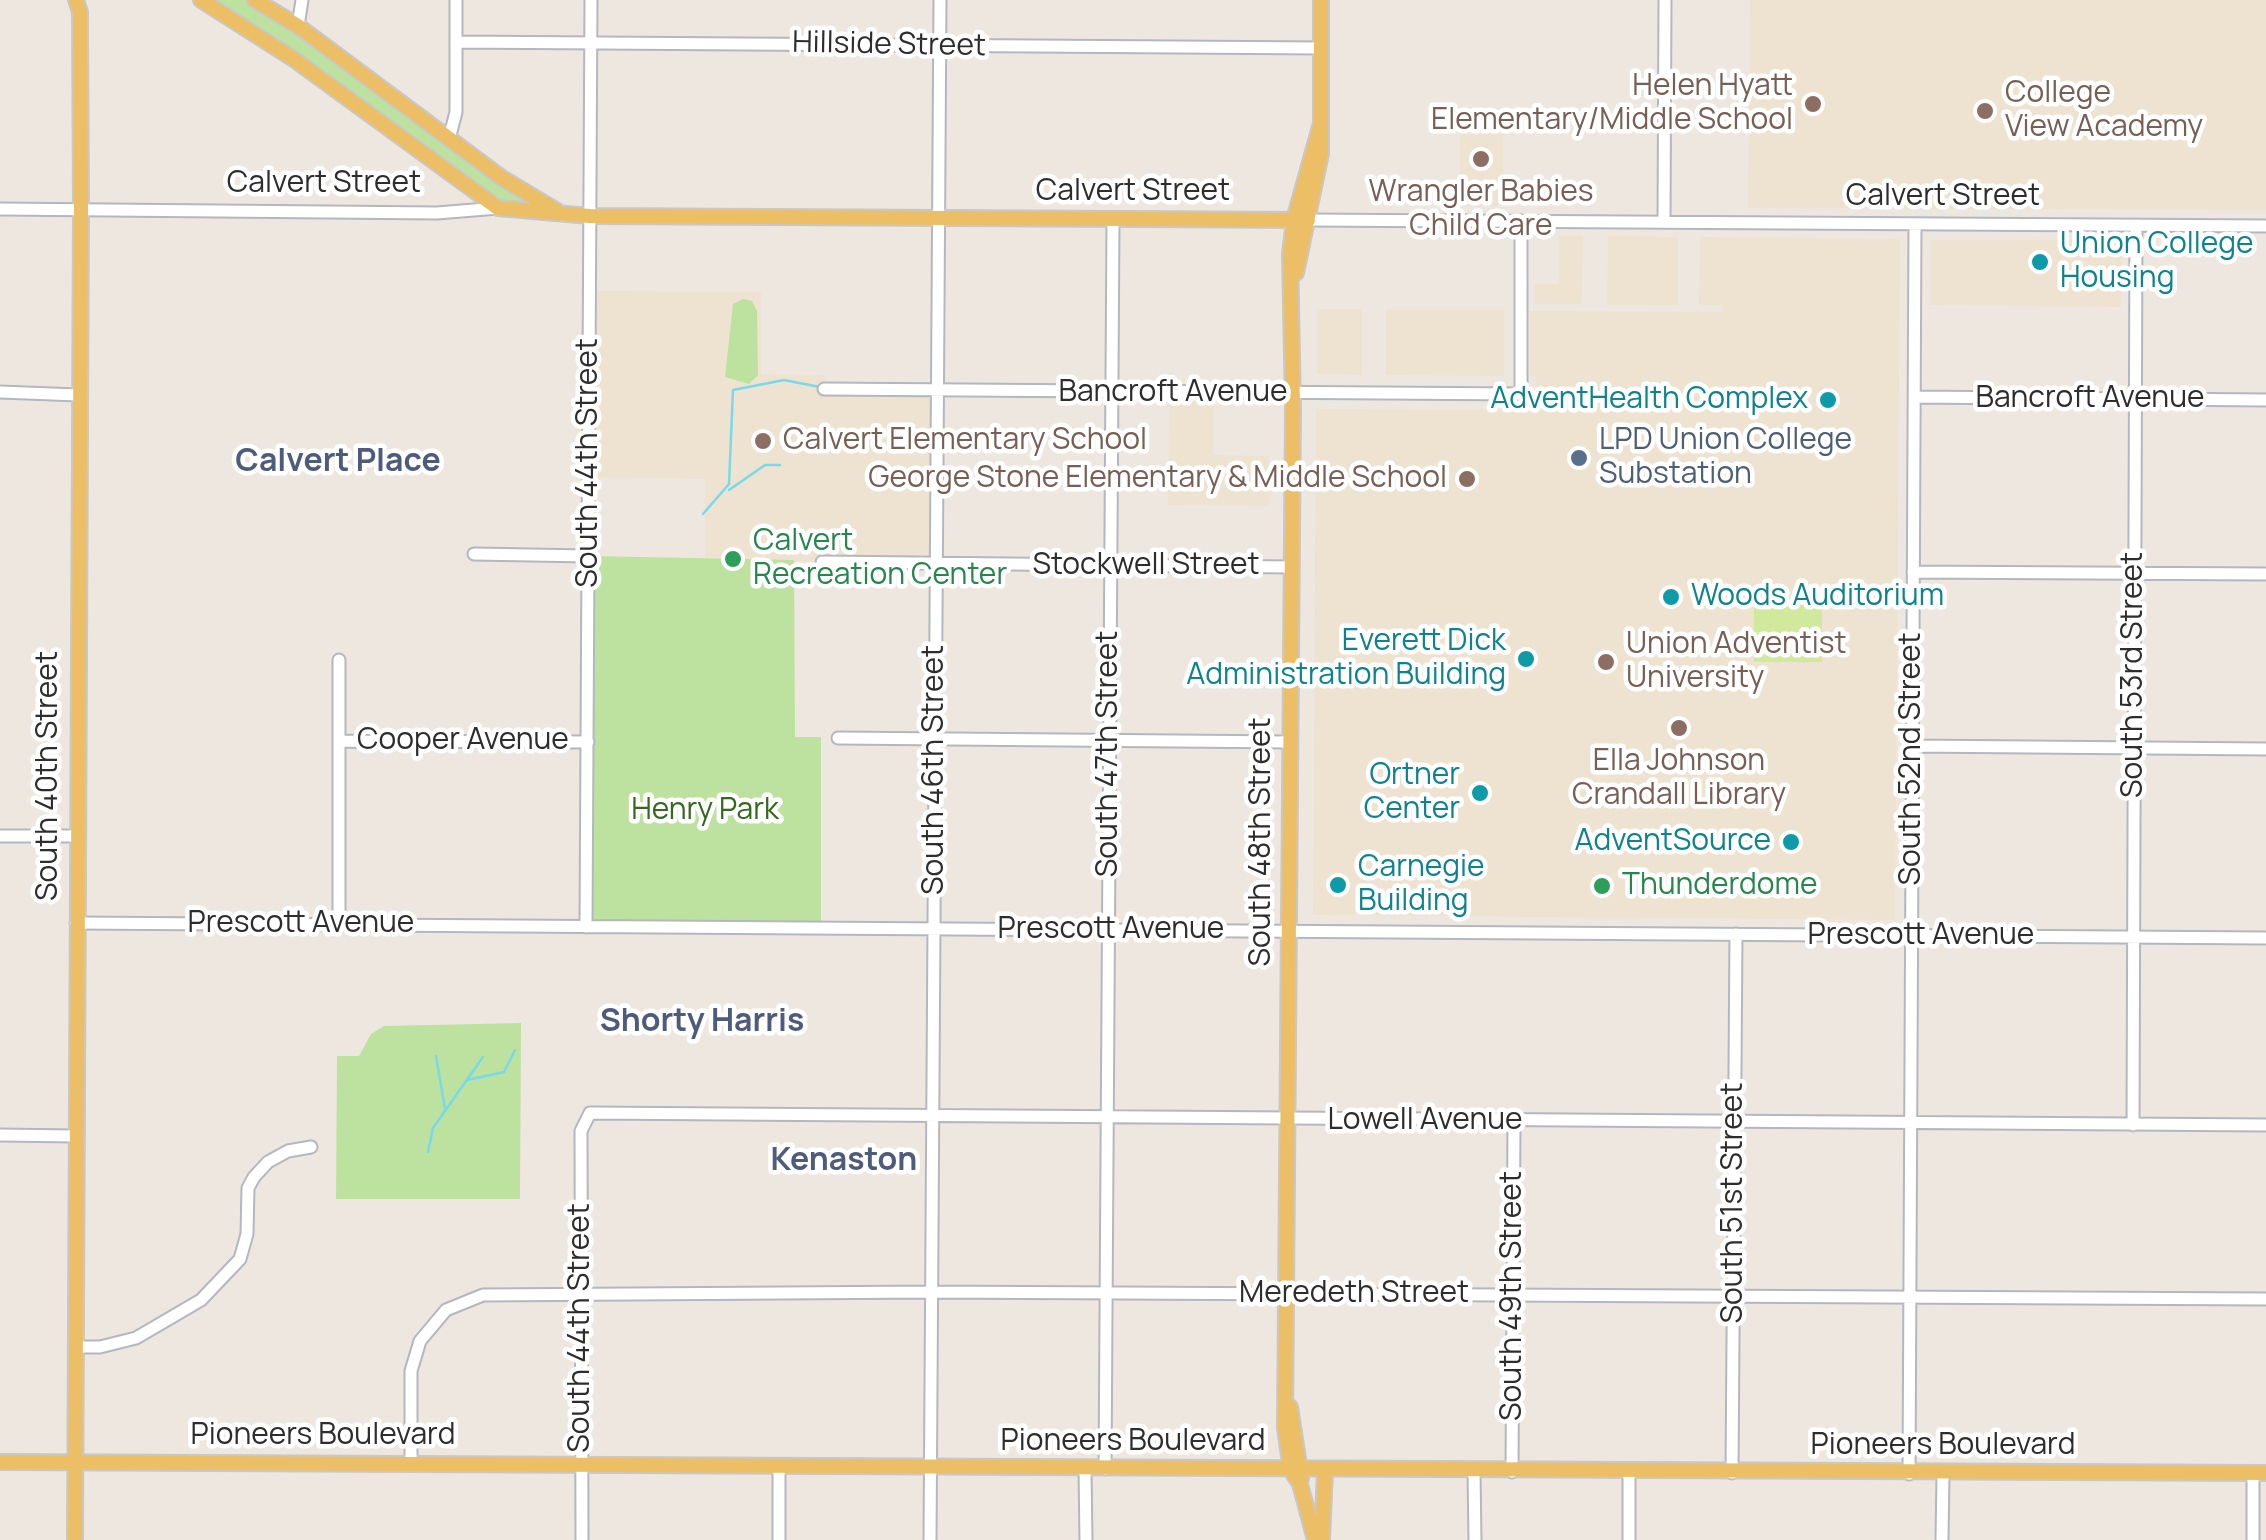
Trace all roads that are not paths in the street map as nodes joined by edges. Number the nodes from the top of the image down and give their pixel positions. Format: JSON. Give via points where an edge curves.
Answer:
{"nodes":[{"id":1,"x":201,"y":0,"type":"edge"},
{"id":2,"x":254,"y":0,"type":"edge"},
{"id":3,"x":302,"y":0,"type":"edge"},
{"id":4,"x":456,"y":0,"type":"edge"},
{"id":5,"x":590,"y":0,"type":"edge"},
{"id":6,"x":940,"y":0,"type":"edge"},
{"id":7,"x":1321,"y":0,"type":"edge"},
{"id":8,"x":1665,"y":0,"type":"edge"},
{"id":9,"x":81,"y":4,"type":"edge"},
{"id":10,"x":298,"y":26,"type":"junction"},
{"id":11,"x":456,"y":42,"type":"junction"},
{"id":12,"x":590,"y":43,"type":"junction"},
{"id":13,"x":940,"y":46,"type":"junction"},
{"id":14,"x":1321,"y":48,"type":"junction"},
{"id":15,"x":449,"y":139,"type":"junction"},
{"id":16,"x":498,"y":208,"type":"junction"},
{"id":17,"x":0,"y":209,"type":"edge"},
{"id":18,"x":81,"y":209,"type":"junction"},
{"id":19,"x":558,"y":212,"type":"junction"},
{"id":20,"x":590,"y":216,"type":"junction"},
{"id":21,"x":938,"y":219,"type":"junction"},
{"id":22,"x":1112,"y":220,"type":"junction"},
{"id":23,"x":1301,"y":220,"type":"junction"},
{"id":24,"x":1521,"y":221,"type":"junction"},
{"id":25,"x":1664,"y":222,"type":"junction"},
{"id":26,"x":1915,"y":224,"type":"junction"},
{"id":27,"x":2136,"y":225,"type":"junction"},
{"id":28,"x":2266,"y":226,"type":"edge"},
{"id":29,"x":824,"y":389,"type":"dead end"},
{"id":30,"x":0,"y":392,"type":"edge"},
{"id":31,"x":937,"y":392,"type":"junction"},
{"id":32,"x":78,"y":394,"type":"junction"},
{"id":33,"x":1112,"y":394,"type":"junction"},
{"id":34,"x":1293,"y":394,"type":"junction"},
{"id":35,"x":1914,"y":398,"type":"junction"},
{"id":36,"x":2135,"y":399,"type":"junction"},
{"id":37,"x":2266,"y":400,"type":"edge"},
{"id":38,"x":474,"y":554,"type":"dead end"},
{"id":39,"x":588,"y":556,"type":"junction"},
{"id":40,"x":822,"y":562,"type":"dead end"},
{"id":41,"x":936,"y":564,"type":"junction"},
{"id":42,"x":1110,"y":566,"type":"junction"},
{"id":43,"x":1291,"y":567,"type":"junction"},
{"id":44,"x":1913,"y":572,"type":"junction"},
{"id":45,"x":2134,"y":574,"type":"junction"},
{"id":46,"x":2266,"y":574,"type":"edge"},
{"id":47,"x":339,"y":660,"type":"dead end"},
{"id":48,"x":838,"y":738,"type":"dead end"},
{"id":49,"x":935,"y":739,"type":"junction"},
{"id":50,"x":339,"y":740,"type":"junction"},
{"id":51,"x":1109,"y":740,"type":"junction"},
{"id":52,"x":588,"y":742,"type":"junction"},
{"id":53,"x":1289,"y":742,"type":"junction"},
{"id":54,"x":1912,"y":746,"type":"junction"},
{"id":55,"x":2133,"y":748,"type":"junction"},
{"id":56,"x":2266,"y":749,"type":"edge"},
{"id":57,"x":0,"y":836,"type":"edge"},
{"id":58,"x":77,"y":836,"type":"junction"},
{"id":59,"x":76,"y":923,"type":"junction"},
{"id":60,"x":339,"y":924,"type":"junction"},
{"id":61,"x":586,"y":927,"type":"junction"},
{"id":62,"x":934,"y":929,"type":"junction"},
{"id":63,"x":1108,"y":930,"type":"junction"},
{"id":64,"x":1289,"y":931,"type":"junction"},
{"id":65,"x":1736,"y":934,"type":"junction"},
{"id":66,"x":1911,"y":936,"type":"junction"},
{"id":67,"x":2132,"y":937,"type":"junction"},
{"id":68,"x":2266,"y":938,"type":"edge"},
{"id":69,"x":584,"y":1116,"type":"joint"},
{"id":70,"x":932,"y":1116,"type":"junction"},
{"id":71,"x":1107,"y":1118,"type":"junction"},
{"id":72,"x":1288,"y":1120,"type":"junction"},
{"id":73,"x":1514,"y":1122,"type":"junction"},
{"id":74,"x":1734,"y":1122,"type":"junction"},
{"id":75,"x":1911,"y":1123,"type":"junction"},
{"id":76,"x":2133,"y":1125,"type":"junction"},
{"id":77,"x":2266,"y":1126,"type":"edge"},
{"id":78,"x":0,"y":1135,"type":"edge"},
{"id":79,"x":76,"y":1136,"type":"junction"},
{"id":80,"x":311,"y":1147,"type":"dead end"},
{"id":81,"x":931,"y":1292,"type":"junction"},
{"id":82,"x":1106,"y":1293,"type":"junction"},
{"id":83,"x":582,"y":1294,"type":"junction"},
{"id":84,"x":1286,"y":1294,"type":"junction"},
{"id":85,"x":1513,"y":1295,"type":"junction"},
{"id":86,"x":1733,"y":1296,"type":"junction"},
{"id":87,"x":1910,"y":1298,"type":"junction"},
{"id":88,"x":2266,"y":1300,"type":"edge"},
{"id":89,"x":75,"y":1347,"type":"junction"},
{"id":90,"x":0,"y":1462,"type":"edge"},
{"id":91,"x":74,"y":1462,"type":"junction"},
{"id":92,"x":411,"y":1465,"type":"junction"},
{"id":93,"x":580,"y":1466,"type":"junction"},
{"id":94,"x":779,"y":1467,"type":"junction"},
{"id":95,"x":930,"y":1468,"type":"junction"},
{"id":96,"x":1085,"y":1469,"type":"junction"},
{"id":97,"x":1105,"y":1469,"type":"junction"},
{"id":98,"x":1324,"y":1471,"type":"junction"},
{"id":99,"x":1474,"y":1471,"type":"junction"},
{"id":100,"x":1512,"y":1472,"type":"junction"},
{"id":101,"x":1629,"y":1472,"type":"junction"},
{"id":102,"x":1732,"y":1473,"type":"junction"},
{"id":103,"x":2260,"y":1473,"type":"edge"},
{"id":104,"x":1909,"y":1474,"type":"junction"},
{"id":105,"x":1943,"y":1474,"type":"junction"},
{"id":106,"x":1298,"y":1475,"type":"junction"},
{"id":107,"x":74,"y":1540,"type":"edge"},
{"id":108,"x":582,"y":1540,"type":"edge"},
{"id":109,"x":779,"y":1540,"type":"edge"},
{"id":110,"x":930,"y":1540,"type":"edge"},
{"id":111,"x":1086,"y":1540,"type":"edge"},
{"id":112,"x":1318,"y":1540,"type":"edge"},
{"id":113,"x":1474,"y":1540,"type":"edge"},
{"id":114,"x":1630,"y":1540,"type":"edge"},
{"id":115,"x":1942,"y":1540,"type":"edge"},
{"id":116,"x":2252,"y":1540,"type":"edge"}],
"edges":[{"from":1,"to":16,"type":"main road","via":[[296,60]]},
{"from":2,"to":10,"type":"main road"},
{"from":3,"to":10,"type":"street"},
{"from":4,"to":11,"type":"street"},
{"from":5,"to":12,"type":"street","name":"South 44th Street"},
{"from":6,"to":13,"type":"street","name":"South 46th Street"},
{"from":7,"to":14,"type":"main road","name":"South 48th Street"},
{"from":8,"to":25,"type":"street"},
{"from":9,"to":18,"type":"main road","name":"South 40th Street"},
{"from":10,"to":15,"type":"main road"},
{"from":11,"to":12,"type":"street","name":"Hillside Street"},
{"from":11,"to":15,"type":"street","via":[[456,112]]},
{"from":12,"to":13,"type":"street","name":"Hillside Street"},
{"from":12,"to":20,"type":"street","name":"South 44th Street"},
{"from":13,"to":14,"type":"street","name":"Hillside Street"},
{"from":13,"to":21,"type":"street","name":"South 46th Street"},
{"from":14,"to":23,"type":"main road","name":"South 48th Street","via":[[1320,166]]},
{"from":15,"to":19,"type":"main road"},
{"from":16,"to":18,"type":"street","name":"Calvert Street"},
{"from":16,"to":19,"type":"main road","name":"Calvert Street"},
{"from":17,"to":18,"type":"street","name":"Calvert Street"},
{"from":18,"to":32,"type":"main road","name":"South 40th Street"},
{"from":19,"to":20,"type":"main road","name":"Calvert Street"},
{"from":20,"to":21,"type":"main road","name":"Calvert Street"},
{"from":20,"to":39,"type":"street","name":"South 44th Street"},
{"from":21,"to":22,"type":"main road","name":"Calvert Street"},
{"from":21,"to":31,"type":"street","name":"South 46th Street"},
{"from":22,"to":23,"type":"main road","name":"Calvert Street"},
{"from":22,"to":33,"type":"street","name":"South 47th Street"},
{"from":23,"to":24,"type":"street","name":"Calvert Street"},
{"from":23,"to":34,"type":"main road","name":"South 48th Street","via":[[1292,288]]},
{"from":24,"to":25,"type":"street","name":"Calvert Street"},
{"from":24,"to":34,"type":"street","name":"Bancroft Avenue","via":[[1520,394]]},
{"from":25,"to":26,"type":"street","name":"Calvert Street"},
{"from":26,"to":27,"type":"street","name":"Calvert Street"},
{"from":26,"to":35,"type":"street","name":"South 52nd Street"},
{"from":27,"to":28,"type":"street","name":"Calvert Street"},
{"from":27,"to":36,"type":"street","name":"South 53rd Street"},
{"from":29,"to":31,"type":"street","name":"Bancroft Avenue"},
{"from":30,"to":32,"type":"street"},
{"from":31,"to":33,"type":"street","name":"Bancroft Avenue"},
{"from":31,"to":41,"type":"street","name":"South 46th Street"},
{"from":32,"to":58,"type":"main road","name":"South 40th Street"},
{"from":33,"to":34,"type":"street","name":"Bancroft Avenue"},
{"from":33,"to":42,"type":"street","name":"South 47th Street"},
{"from":34,"to":43,"type":"main road","name":"South 48th Street"},
{"from":35,"to":36,"type":"street","name":"Bancroft Avenue"},
{"from":35,"to":44,"type":"street","name":"South 52nd Street"},
{"from":36,"to":37,"type":"street","name":"Bancroft Avenue"},
{"from":36,"to":45,"type":"street","name":"South 53rd Street"},
{"from":38,"to":39,"type":"street"},
{"from":39,"to":52,"type":"street","name":"South 44th Street"},
{"from":40,"to":41,"type":"street","name":"Stockwell Street"},
{"from":41,"to":42,"type":"street","name":"Stockwell Street"},
{"from":41,"to":49,"type":"street","name":"South 46th Street"},
{"from":42,"to":43,"type":"street","name":"Stockwell Street"},
{"from":42,"to":51,"type":"street","name":"South 47th Street"},
{"from":43,"to":53,"type":"main road","name":"South 48th Street"},
{"from":44,"to":45,"type":"street"},
{"from":44,"to":54,"type":"street","name":"South 52nd Street"},
{"from":45,"to":46,"type":"street"},
{"from":45,"to":55,"type":"street","name":"South 53rd Street"},
{"from":47,"to":50,"type":"street"},
{"from":48,"to":49,"type":"street"},
{"from":49,"to":51,"type":"street"},
{"from":49,"to":62,"type":"street","name":"South 46th Street"},
{"from":50,"to":52,"type":"street","name":"Cooper Avenue"},
{"from":50,"to":60,"type":"street"},
{"from":51,"to":53,"type":"street"},
{"from":51,"to":63,"type":"street","name":"South 47th Street"},
{"from":52,"to":61,"type":"street","name":"South 44th Street"},
{"from":53,"to":64,"type":"main road","name":"South 48th Street"},
{"from":54,"to":55,"type":"street"},
{"from":54,"to":66,"type":"street","name":"South 52nd Street"},
{"from":55,"to":56,"type":"street"},
{"from":55,"to":67,"type":"street","name":"South 53rd Street"},
{"from":57,"to":58,"type":"street"},
{"from":58,"to":59,"type":"main road","name":"South 40th Street"},
{"from":59,"to":60,"type":"street","name":"Prescott Avenue"},
{"from":59,"to":79,"type":"main road","name":"South 40th Street"},
{"from":60,"to":61,"type":"street","name":"Prescott Avenue"},
{"from":61,"to":62,"type":"street","name":"Prescott Avenue"},
{"from":62,"to":63,"type":"street","name":"Prescott Avenue"},
{"from":62,"to":70,"type":"street","name":"South 46th Street"},
{"from":63,"to":64,"type":"street","name":"Prescott Avenue"},
{"from":63,"to":71,"type":"street","name":"South 47th Street"},
{"from":64,"to":65,"type":"street","name":"Prescott Avenue"},
{"from":64,"to":72,"type":"main road","name":"South 48th Street"},
{"from":65,"to":66,"type":"street","name":"Prescott Avenue"},
{"from":65,"to":74,"type":"street","name":"South 51st Street"},
{"from":66,"to":67,"type":"street","name":"Prescott Avenue"},
{"from":66,"to":75,"type":"street","name":"South 52nd Street"},
{"from":67,"to":68,"type":"street","name":"Prescott Avenue"},
{"from":67,"to":76,"type":"street","name":"South 53rd Street"},
{"from":69,"to":70,"type":"street","name":"Lowell Avenue"},
{"from":69,"to":83,"type":"street","name":"South 44th Street"},
{"from":70,"to":71,"type":"street","name":"Lowell Avenue"},
{"from":70,"to":81,"type":"street","name":"South 46th Street"},
{"from":71,"to":72,"type":"street","name":"Lowell Avenue"},
{"from":71,"to":82,"type":"street","name":"South 47th Street"},
{"from":72,"to":73,"type":"street","name":"Lowell Avenue"},
{"from":72,"to":84,"type":"main road","name":"South 48th Street"},
{"from":73,"to":74,"type":"street","name":"Lowell Avenue"},
{"from":73,"to":85,"type":"street","name":"South 49th Street"},
{"from":74,"to":75,"type":"street","name":"Lowell Avenue"},
{"from":74,"to":86,"type":"street","name":"South 51st Street"},
{"from":75,"to":76,"type":"street","name":"Lowell Avenue"},
{"from":75,"to":87,"type":"street","name":"South 52nd Street"},
{"from":76,"to":77,"type":"street","name":"Lowell Avenue"},
{"from":78,"to":79,"type":"street"},
{"from":79,"to":89,"type":"main road","name":"South 40th Street"},
{"from":80,"to":89,"type":"street","via":[[268,1162],[254,1177],[240,1258],[201,1300],[136,1338]]},
{"from":81,"to":82,"type":"street","name":"Meredeth Street"},
{"from":81,"to":83,"type":"street","name":"Meredeth Street"},
{"from":81,"to":95,"type":"street","name":"South 46th Street"},
{"from":82,"to":84,"type":"street","name":"Meredeth Street"},
{"from":82,"to":97,"type":"street","name":"South 47th Street"},
{"from":83,"to":92,"type":"street","name":"Meredeth Street","via":[[483,1295],[446,1310],[414,1356]]},
{"from":83,"to":93,"type":"street","name":"South 44th Street"},
{"from":84,"to":85,"type":"street","name":"Meredeth Street"},
{"from":84,"to":106,"type":"main road","name":"South 48th Street","via":[[1286,1396]]},
{"from":85,"to":86,"type":"street","name":"Meredeth Street"},
{"from":85,"to":100,"type":"street","name":"South 49th Street"},
{"from":86,"to":87,"type":"street","name":"Meredeth Street"},
{"from":86,"to":102,"type":"street","name":"South 51st Street"},
{"from":87,"to":88,"type":"street","name":"Meredeth Street"},
{"from":87,"to":104,"type":"street","name":"South 52nd Street"},
{"from":89,"to":91,"type":"main road","name":"South 40th Street"},
{"from":90,"to":91,"type":"main road","name":"Pioneers Boulevard"},
{"from":91,"to":92,"type":"main road","name":"Pioneers Boulevard"},
{"from":91,"to":107,"type":"main road","name":"South 40th Street"},
{"from":92,"to":93,"type":"main road","name":"Pioneers Boulevard"},
{"from":93,"to":94,"type":"main road","name":"Pioneers Boulevard"},
{"from":93,"to":108,"type":"street","name":"South 44th Street"},
{"from":94,"to":95,"type":"main road","name":"Pioneers Boulevard"},
{"from":94,"to":109,"type":"street"},
{"from":95,"to":96,"type":"main road","name":"Pioneers Boulevard"},
{"from":95,"to":110,"type":"street","name":"South 46th Street"},
{"from":96,"to":97,"type":"main road","name":"Pioneers Boulevard"},
{"from":96,"to":111,"type":"street"},
{"from":97,"to":106,"type":"main road","name":"Pioneers Boulevard"},
{"from":98,"to":99,"type":"main road","name":"Pioneers Boulevard"},
{"from":98,"to":106,"type":"main road","name":"Pioneers Boulevard"},
{"from":98,"to":112,"type":"main road"},
{"from":99,"to":100,"type":"main road","name":"Pioneers Boulevard"},
{"from":99,"to":113,"type":"street"},
{"from":100,"to":101,"type":"main road","name":"Pioneers Boulevard"},
{"from":101,"to":102,"type":"main road","name":"Pioneers Boulevard"},
{"from":101,"to":114,"type":"street"},
{"from":102,"to":104,"type":"main road","name":"Pioneers Boulevard"},
{"from":103,"to":105,"type":"main road","name":"Pioneers Boulevard"},
{"from":103,"to":116,"type":"street"},
{"from":104,"to":105,"type":"main road","name":"Pioneers Boulevard"},
{"from":105,"to":115,"type":"street"},
{"from":106,"to":112,"type":"main road","name":"South 48th Street"}]}
